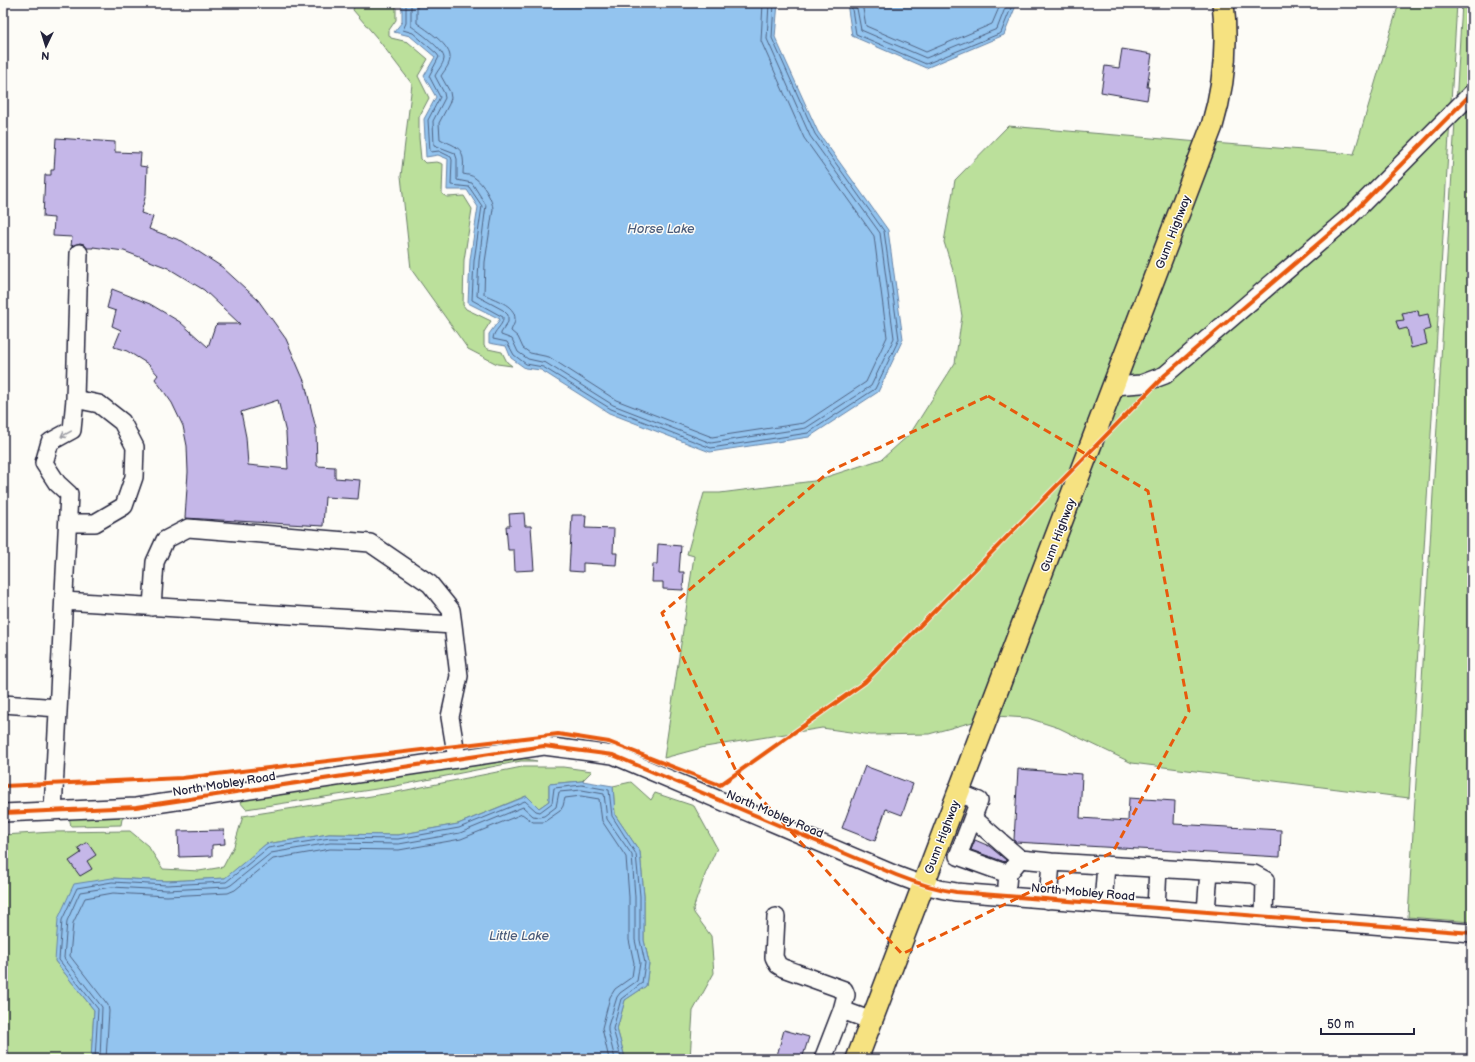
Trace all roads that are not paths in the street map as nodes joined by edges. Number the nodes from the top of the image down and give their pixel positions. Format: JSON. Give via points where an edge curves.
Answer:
{"nodes":[{"id":1,"x":1224,"y":3,"type":"edge"},
{"id":2,"x":1472,"y":93,"type":"edge"},
{"id":3,"x":79,"y":253,"type":"dead end"},
{"id":4,"x":1114,"y":386,"type":"junction"},
{"id":5,"x":75,"y":398,"type":"junction"},
{"id":6,"x":68,"y":523,"type":"junction"},
{"id":7,"x":64,"y":601,"type":"junction"},
{"id":8,"x":152,"y":607,"type":"junction"},
{"id":9,"x":454,"y":625,"type":"junction"},
{"id":10,"x":3,"y":704,"type":"edge"},
{"id":11,"x":58,"y":708,"type":"junction"},
{"id":12,"x":457,"y":759,"type":"junction"},
{"id":13,"x":959,"y":793,"type":"junction"},
{"id":14,"x":53,"y":811,"type":"junction"},
{"id":15,"x":3,"y":813,"type":"edge"},
{"id":16,"x":973,"y":818,"type":"junction"},
{"id":17,"x":937,"y":850,"type":"junction"},
{"id":18,"x":958,"y":856,"type":"junction"},
{"id":19,"x":1020,"y":859,"type":"junction"},
{"id":20,"x":1051,"y":862,"type":"junction"},
{"id":21,"x":1106,"y":864,"type":"junction"},
{"id":22,"x":1158,"y":868,"type":"junction"},
{"id":23,"x":1209,"y":871,"type":"junction"},
{"id":24,"x":1008,"y":874,"type":"junction"},
{"id":25,"x":923,"y":886,"type":"junction"},
{"id":26,"x":1005,"y":896,"type":"junction"},
{"id":27,"x":1048,"y":900,"type":"junction"},
{"id":28,"x":1103,"y":904,"type":"junction"},
{"id":29,"x":1156,"y":908,"type":"junction"},
{"id":30,"x":1206,"y":912,"type":"junction"},
{"id":31,"x":776,"y":917,"type":"dead end"},
{"id":32,"x":1264,"y":917,"type":"junction"},
{"id":33,"x":1472,"y":933,"type":"edge"},
{"id":34,"x":842,"y":1010,"type":"junction"},
{"id":35,"x":872,"y":1021,"type":"junction"},
{"id":36,"x":823,"y":1059,"type":"edge"},
{"id":37,"x":857,"y":1059,"type":"edge"}],
"edges":[{"from":1,"to":4,"type":"main road","name":"Gunn Highway","via":[[1225,61],[1216,114]]},
{"from":2,"to":4,"type":"street","via":[[1349,217],[1165,374],[1141,384]]},
{"from":3,"to":5,"type":"street"},
{"from":4,"to":13,"type":"main road","name":"Gunn Highway"},
{"from":5,"to":6,"type":"street","one_way":true,"via":[[72,430],[50,442],[44,463],[57,484],[69,494]]},
{"from":5,"to":6,"type":"street","via":[[99,404],[122,422],[134,447],[134,477],[124,506],[95,523]]},
{"from":6,"to":7,"type":"street"},
{"from":7,"to":8,"type":"street"},
{"from":7,"to":11,"type":"street"},
{"from":8,"to":9,"type":"street"},
{"from":8,"to":9,"type":"street","via":[[155,562],[165,540],[188,528],[370,543],[430,584],[451,610]]},
{"from":9,"to":12,"type":"street","via":[[459,676],[450,716]]},
{"from":10,"to":11,"type":"street"},
{"from":11,"to":14,"type":"street"},
{"from":12,"to":14,"type":"street","name":"North Mobley Road","via":[[136,807]]},
{"from":12,"to":25,"type":"street","name":"North Mobley Road","via":[[544,746],[613,755]]},
{"from":13,"to":16,"type":"street","via":[[979,802]]},
{"from":13,"to":17,"type":"main road","name":"Gunn Highway"},
{"from":14,"to":15,"type":"street","name":"North Mobley Road"},
{"from":16,"to":18,"type":"street"},
{"from":16,"to":19,"type":"street"},
{"from":17,"to":18,"type":"street"},
{"from":17,"to":25,"type":"main road","name":"Gunn Highway"},
{"from":18,"to":24,"type":"street"},
{"from":19,"to":20,"type":"street"},
{"from":19,"to":24,"type":"street"},
{"from":20,"to":21,"type":"street"},
{"from":20,"to":27,"type":"street"},
{"from":21,"to":22,"type":"street"},
{"from":21,"to":28,"type":"street"},
{"from":22,"to":23,"type":"street"},
{"from":22,"to":29,"type":"street"},
{"from":23,"to":30,"type":"street"},
{"from":23,"to":32,"type":"street","via":[[1254,874],[1265,880]]},
{"from":24,"to":26,"type":"street"},
{"from":25,"to":26,"type":"street","name":"North Mobley Road"},
{"from":25,"to":35,"type":"main road","name":"Gunn Highway"},
{"from":26,"to":27,"type":"street","name":"North Mobley Road"},
{"from":27,"to":28,"type":"street","name":"North Mobley Road"},
{"from":28,"to":29,"type":"street","name":"North Mobley Road"},
{"from":29,"to":30,"type":"street","name":"North Mobley Road"},
{"from":30,"to":32,"type":"street","name":"North Mobley Road"},
{"from":31,"to":34,"type":"street","via":[[774,957],[778,965],[844,990],[846,995]]},
{"from":32,"to":33,"type":"street","name":"North Mobley Road"},
{"from":34,"to":35,"type":"street"},
{"from":34,"to":36,"type":"street"},
{"from":35,"to":37,"type":"main road","name":"Gunn Highway"}]}
